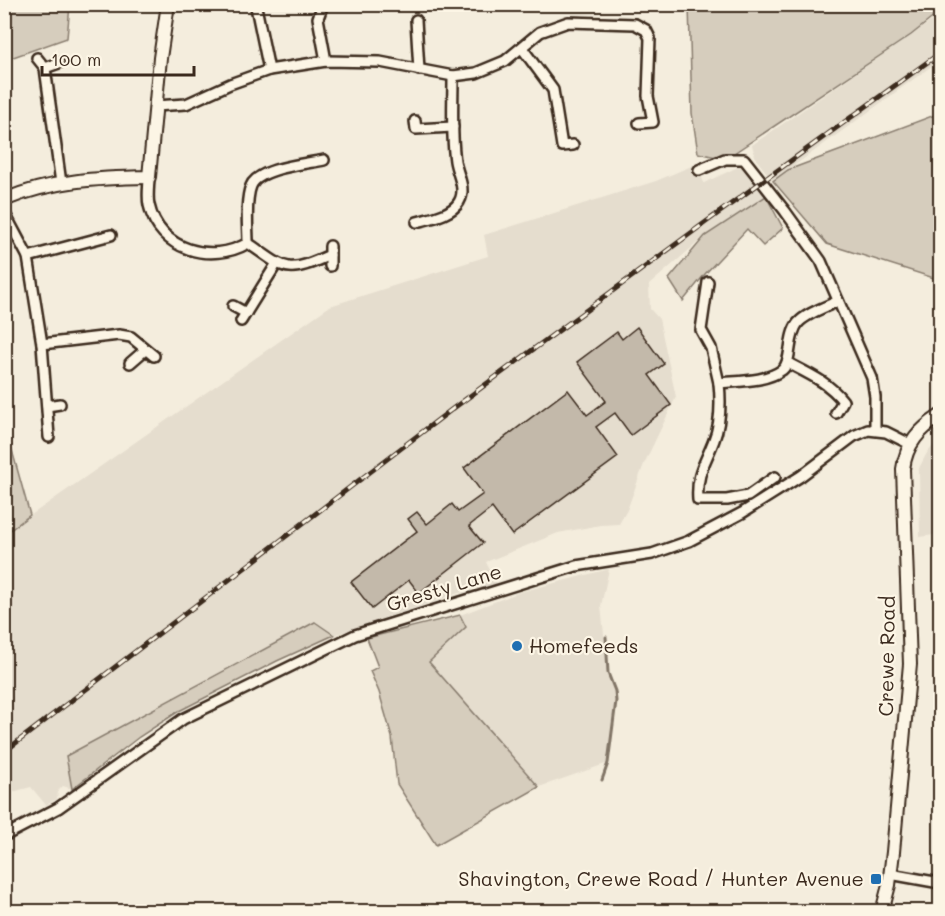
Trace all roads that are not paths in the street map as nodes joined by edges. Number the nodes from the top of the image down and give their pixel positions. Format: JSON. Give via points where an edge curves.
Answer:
{"nodes":[{"id":1,"x":168,"y":4,"type":"edge"},
{"id":2,"x":256,"y":7,"type":"dead end"},
{"id":3,"x":322,"y":7,"type":"dead end"},
{"id":4,"x":416,"y":20,"type":"dead end"},
{"id":5,"x":522,"y":48,"type":"junction"},
{"id":6,"x":37,"y":58,"type":"dead end"},
{"id":7,"x":326,"y":61,"type":"junction"},
{"id":8,"x":59,"y":63,"type":"dead end"},
{"id":9,"x":45,"y":68,"type":"junction"},
{"id":10,"x":269,"y":70,"type":"junction"},
{"id":11,"x":419,"y":70,"type":"junction"},
{"id":12,"x":453,"y":76,"type":"junction"},
{"id":13,"x":155,"y":106,"type":"junction"},
{"id":14,"x":652,"y":122,"type":"junction"},
{"id":15,"x":664,"y":122,"type":"dead end"},
{"id":16,"x":639,"y":123,"type":"dead end"},
{"id":17,"x":453,"y":127,"type":"junction"},
{"id":18,"x":416,"y":129,"type":"dead end"},
{"id":19,"x":573,"y":145,"type":"dead end"},
{"id":20,"x":562,"y":146,"type":"junction"},
{"id":21,"x":551,"y":147,"type":"dead end"},
{"id":22,"x":324,"y":160,"type":"dead end"},
{"id":23,"x":699,"y":171,"type":"dead end"},
{"id":24,"x":149,"y":177,"type":"junction"},
{"id":25,"x":60,"y":183,"type":"junction"},
{"id":26,"x":4,"y":200,"type":"edge"},
{"id":27,"x":4,"y":212,"type":"edge"},
{"id":28,"x":417,"y":222,"type":"dead end"},
{"id":29,"x":111,"y":235,"type":"dead end"},
{"id":30,"x":248,"y":243,"type":"junction"},
{"id":31,"x":28,"y":256,"type":"junction"},
{"id":32,"x":278,"y":264,"type":"junction"},
{"id":33,"x":330,"y":266,"type":"dead end"},
{"id":34,"x":708,"y":282,"type":"dead end"},
{"id":35,"x":838,"y":302,"type":"junction"},
{"id":36,"x":233,"y":306,"type":"dead end"},
{"id":37,"x":42,"y":344,"type":"junction"},
{"id":38,"x":144,"y":350,"type":"junction"},
{"id":39,"x":154,"y":356,"type":"dead end"},
{"id":40,"x":130,"y":363,"type":"dead end"},
{"id":41,"x":788,"y":363,"type":"junction"},
{"id":42,"x":719,"y":383,"type":"junction"},
{"id":43,"x":60,"y":404,"type":"dead end"},
{"id":44,"x":46,"y":406,"type":"junction"},
{"id":45,"x":836,"y":412,"type":"dead end"},
{"id":46,"x":940,"y":416,"type":"edge"},
{"id":47,"x":875,"y":429,"type":"junction"},
{"id":48,"x":49,"y":437,"type":"dead end"},
{"id":49,"x":910,"y":444,"type":"junction"},
{"id":50,"x":775,"y":477,"type":"dead end"},
{"id":51,"x":4,"y":836,"type":"edge"},
{"id":52,"x":890,"y":874,"type":"junction"},
{"id":53,"x":940,"y":883,"type":"edge"},
{"id":54,"x":882,"y":912,"type":"edge"}],
"edges":[{"from":1,"to":13,"type":"street"},
{"from":2,"to":10,"type":"street"},
{"from":3,"to":7,"type":"street","via":[[313,19]]},
{"from":4,"to":11,"type":"street"},
{"from":5,"to":12,"type":"street","via":[[497,66]]},
{"from":5,"to":14,"type":"street","via":[[540,32],[568,22],[643,27],[650,42],[648,96]]},
{"from":5,"to":20,"type":"street","via":[[553,90]]},
{"from":6,"to":9,"type":"street"},
{"from":7,"to":10,"type":"street"},
{"from":7,"to":11,"type":"street","via":[[380,62]]},
{"from":8,"to":9,"type":"street"},
{"from":9,"to":25,"type":"street"},
{"from":10,"to":13,"type":"street","via":[[186,104]]},
{"from":11,"to":12,"type":"street"},
{"from":12,"to":17,"type":"street"},
{"from":13,"to":24,"type":"street"},
{"from":14,"to":15,"type":"street"},
{"from":14,"to":16,"type":"street"},
{"from":17,"to":18,"type":"street"},
{"from":17,"to":28,"type":"street","via":[[461,197],[449,211]]},
{"from":19,"to":20,"type":"street"},
{"from":20,"to":21,"type":"street"},
{"from":22,"to":30,"type":"street","via":[[268,172],[253,181]]},
{"from":23,"to":35,"type":"street","via":[[725,159],[744,159],[821,261]]},
{"from":24,"to":25,"type":"street"},
{"from":24,"to":30,"type":"street","via":[[151,212],[173,241],[210,254],[230,252]]},
{"from":25,"to":26,"type":"street"},
{"from":27,"to":31,"type":"street"},
{"from":29,"to":31,"type":"street"},
{"from":30,"to":32,"type":"street"},
{"from":31,"to":37,"type":"street"},
{"from":32,"to":33,"type":"street","via":[[299,268],[330,250]]},
{"from":32,"to":36,"type":"street","via":[[243,317]]},
{"from":34,"to":42,"type":"street","via":[[701,330],[711,348]]},
{"from":35,"to":41,"type":"street","via":[[799,322],[791,336]]},
{"from":35,"to":47,"type":"street","via":[[872,378]]},
{"from":37,"to":38,"type":"street","via":[[119,334],[130,337]]},
{"from":37,"to":44,"type":"street"},
{"from":38,"to":39,"type":"street"},
{"from":38,"to":40,"type":"street"},
{"from":41,"to":42,"type":"street","via":[[766,377]]},
{"from":41,"to":45,"type":"street","via":[[834,390],[843,401]]},
{"from":42,"to":50,"type":"street","via":[[722,409],[715,439],[700,468],[698,500],[748,496]]},
{"from":43,"to":44,"type":"street"},
{"from":44,"to":48,"type":"street"},
{"from":46,"to":49,"type":"street"},
{"from":47,"to":49,"type":"street"},
{"from":47,"to":51,"type":"street","name":"Gresty Lane","via":[[854,436],[801,476],[689,541],[652,554],[576,566],[355,634],[183,719],[58,808]]},
{"from":49,"to":52,"type":"street","name":"Crewe Road","via":[[902,480],[910,664]]},
{"from":52,"to":53,"type":"street"},
{"from":52,"to":54,"type":"street","name":"Crewe Road"}]}
